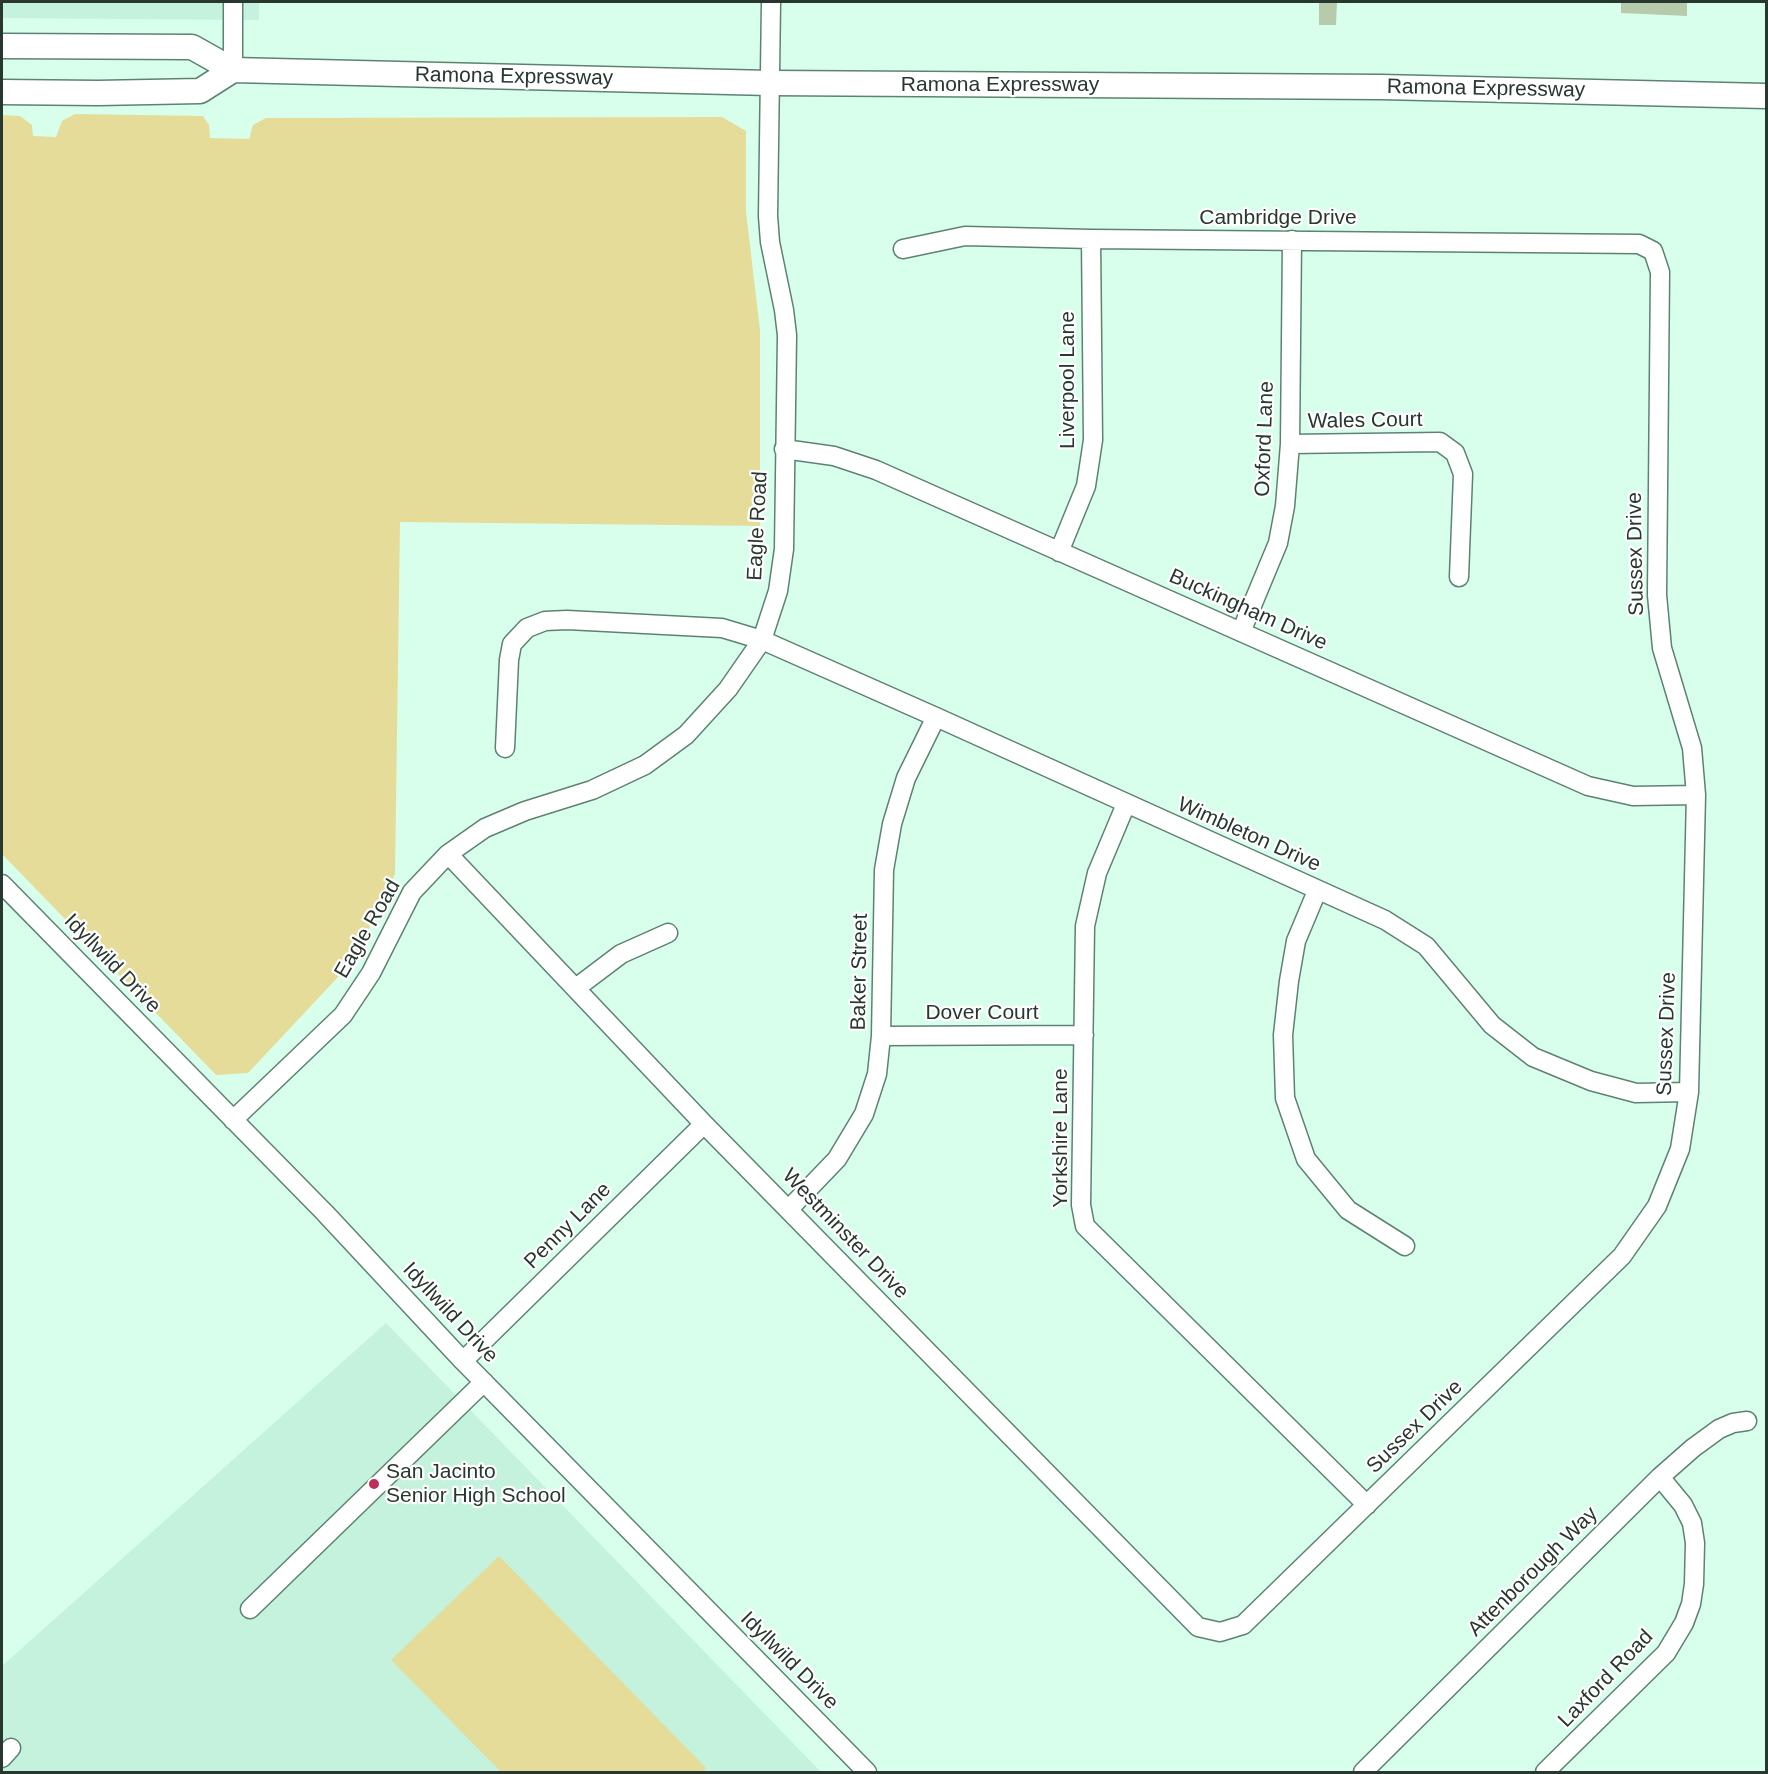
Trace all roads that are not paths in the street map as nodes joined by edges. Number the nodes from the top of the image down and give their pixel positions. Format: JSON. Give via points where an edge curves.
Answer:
{"nodes":[{"id":1,"x":233,"y":2,"type":"edge"},
{"id":2,"x":771,"y":2,"type":"edge"},
{"id":3,"x":2,"y":46,"type":"edge"},
{"id":4,"x":233,"y":70,"type":"junction"},
{"id":5,"x":770,"y":83,"type":"junction"},
{"id":6,"x":2,"y":92,"type":"edge"},
{"id":7,"x":1767,"y":96,"type":"edge"},
{"id":8,"x":1091,"y":239,"type":"junction"},
{"id":9,"x":1292,"y":240,"type":"junction"},
{"id":10,"x":903,"y":249,"type":"dead end"},
{"id":11,"x":1653,"y":251,"type":"joint"},
{"id":12,"x":1290,"y":444,"type":"junction"},
{"id":13,"x":784,"y":449,"type":"junction"},
{"id":14,"x":1059,"y":552,"type":"junction"},
{"id":15,"x":1459,"y":577,"type":"dead end"},
{"id":16,"x":1241,"y":632,"type":"junction"},
{"id":17,"x":762,"y":640,"type":"junction"},
{"id":18,"x":936,"y":717,"type":"junction"},
{"id":19,"x":505,"y":748,"type":"dead end"},
{"id":20,"x":1696,"y":795,"type":"junction"},
{"id":21,"x":1126,"y":804,"type":"junction"},
{"id":22,"x":448,"y":854,"type":"junction"},
{"id":23,"x":2,"y":884,"type":"edge"},
{"id":24,"x":1317,"y":891,"type":"junction"},
{"id":25,"x":668,"y":933,"type":"dead end"},
{"id":26,"x":576,"y":988,"type":"junction"},
{"id":27,"x":881,"y":1035,"type":"junction"},
{"id":28,"x":1084,"y":1035,"type":"junction"},
{"id":29,"x":1689,"y":1092,"type":"junction"},
{"id":30,"x":233,"y":1120,"type":"junction"},
{"id":31,"x":704,"y":1124,"type":"junction"},
{"id":32,"x":789,"y":1209,"type":"junction"},
{"id":33,"x":1405,"y":1246,"type":"dead end"},
{"id":34,"x":463,"y":1361,"type":"junction"},
{"id":35,"x":484,"y":1382,"type":"junction"},
{"id":36,"x":1747,"y":1421,"type":"dead end"},
{"id":37,"x":1660,"y":1477,"type":"junction"},
{"id":38,"x":1367,"y":1505,"type":"junction"},
{"id":39,"x":250,"y":1609,"type":"dead end"},
{"id":40,"x":1220,"y":1632,"type":"joint"},
{"id":41,"x":867,"y":1773,"type":"edge"},
{"id":42,"x":1363,"y":1773,"type":"edge"},
{"id":43,"x":1545,"y":1773,"type":"edge"}],
"edges":[{"from":1,"to":4,"type":"street"},
{"from":2,"to":5,"type":"street","name":"Eagle Road"},
{"from":3,"to":4,"type":"main road","name":"Ramona Expressway","via":[[192,47]]},
{"from":4,"to":5,"type":"main road","name":"Ramona Expressway"},
{"from":4,"to":6,"type":"main road","via":[[200,91]]},
{"from":5,"to":7,"type":"main road","name":"Ramona Expressway","via":[[1370,86]]},
{"from":5,"to":13,"type":"street","name":"Eagle Road","via":[[768,216],[787,335]]},
{"from":8,"to":9,"type":"street","name":"Cambridge Drive"},
{"from":8,"to":10,"type":"street","name":"Cambridge Drive","via":[[965,236]]},
{"from":8,"to":14,"type":"street","name":"Liverpool Lane","via":[[1093,440],[1086,486]]},
{"from":9,"to":11,"type":"street","name":"Cambridge Drive","via":[[1639,244]]},
{"from":9,"to":12,"type":"street","name":"Oxford Lane"},
{"from":11,"to":20,"type":"street","name":"Sussex Drive","via":[[1660,272],[1657,595],[1662,648],[1692,748]]},
{"from":12,"to":15,"type":"street","name":"Wales Court","via":[[1440,442],[1455,453],[1463,474]]},
{"from":12,"to":16,"type":"street","name":"Oxford Lane","via":[[1286,506],[1278,543]]},
{"from":13,"to":14,"type":"street","name":"Buckingham Drive","via":[[834,456],[876,470]]},
{"from":13,"to":17,"type":"street","name":"Eagle Road","via":[[784,549],[778,591]]},
{"from":14,"to":16,"type":"street","name":"Buckingham Drive"},
{"from":16,"to":20,"type":"street","name":"Buckingham Drive","via":[[1588,786],[1633,796]]},
{"from":17,"to":18,"type":"street","name":"Wimbleton Drive"},
{"from":17,"to":19,"type":"street","name":"Wimbleton Drive","via":[[722,628],[567,620],[535,624],[512,644],[510,652]]},
{"from":17,"to":22,"type":"street","name":"Eagle Road","via":[[728,690],[686,735],[645,765],[591,790],[485,828]]},
{"from":18,"to":21,"type":"street","name":"Wimbleton Drive"},
{"from":18,"to":27,"type":"street","name":"Baker Street","via":[[906,778],[884,870]]},
{"from":20,"to":29,"type":"street","name":"Sussex Drive"},
{"from":21,"to":24,"type":"street","name":"Wimbleton Drive"},
{"from":21,"to":28,"type":"street","name":"Yorkshire Lane","via":[[1097,873],[1084,926]]},
{"from":22,"to":26,"type":"street","name":"Westminster Drive"},
{"from":22,"to":30,"type":"street","name":"Eagle Road","via":[[412,891],[370,973],[343,1015]]},
{"from":23,"to":30,"type":"street","name":"Idyllwild Drive"},
{"from":24,"to":29,"type":"street","name":"Wimbleton Drive","via":[[1384,920],[1426,946],[1492,1025],[1533,1057],[1591,1081],[1636,1093]]},
{"from":24,"to":33,"type":"street","via":[[1296,941],[1289,981],[1283,1035],[1285,1098],[1306,1159],[1348,1210]]},
{"from":25,"to":26,"type":"street","via":[[621,954]]},
{"from":26,"to":31,"type":"street","name":"Westminster Drive"},
{"from":27,"to":28,"type":"street","name":"Dover Court"},
{"from":27,"to":32,"type":"street","name":"Baker Street","via":[[878,1074],[864,1114],[837,1159]]},
{"from":28,"to":38,"type":"street","name":"Yorkshire Lane","via":[[1081,1205],[1085,1226]]},
{"from":29,"to":38,"type":"street","name":"Sussex Drive","via":[[1680,1149],[1657,1206],[1622,1256]]},
{"from":30,"to":34,"type":"street","name":"Idyllwild Drive"},
{"from":31,"to":32,"type":"street","name":"Westminster Drive"},
{"from":31,"to":34,"type":"street","name":"Penny Lane"},
{"from":32,"to":40,"type":"street","name":"Westminster Drive","via":[[1198,1627]]},
{"from":34,"to":35,"type":"street","name":"Idyllwild Drive"},
{"from":35,"to":39,"type":"street"},
{"from":35,"to":41,"type":"street","name":"Idyllwild Drive"},
{"from":36,"to":37,"type":"street","name":"Attenborough Way","via":[[1719,1430]]},
{"from":37,"to":42,"type":"street","name":"Attenborough Way"},
{"from":37,"to":43,"type":"street","name":"Laxford Road","via":[[1692,1523],[1695,1543],[1691,1605],[1666,1653]]},
{"from":38,"to":40,"type":"street","name":"Sussex Drive","via":[[1243,1625]]}]}
